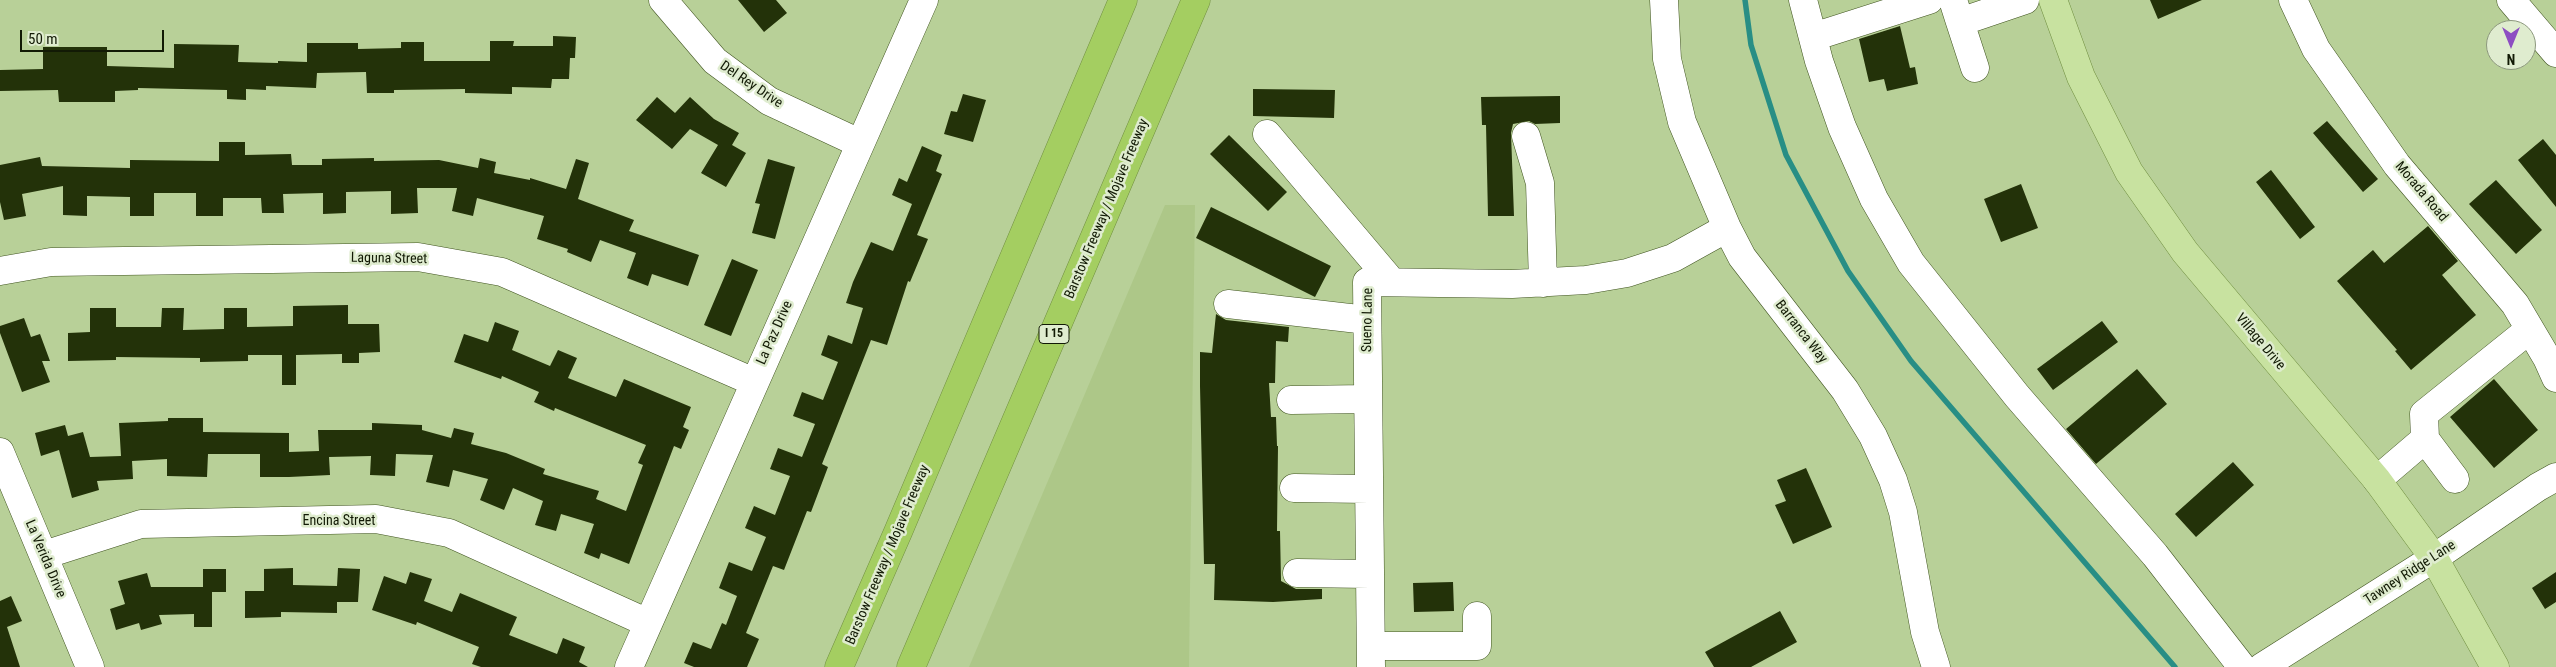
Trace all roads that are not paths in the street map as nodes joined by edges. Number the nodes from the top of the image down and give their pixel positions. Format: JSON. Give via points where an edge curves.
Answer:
{"nodes":[{"id":1,"x":663,"y":0,"type":"edge"},
{"id":2,"x":924,"y":0,"type":"edge"},
{"id":3,"x":1123,"y":0,"type":"edge"},
{"id":4,"x":1196,"y":0,"type":"edge"},
{"id":5,"x":1664,"y":0,"type":"edge"},
{"id":6,"x":1803,"y":0,"type":"edge"},
{"id":7,"x":1928,"y":0,"type":"edge"},
{"id":8,"x":2025,"y":0,"type":"edge"},
{"id":9,"x":2053,"y":0,"type":"edge"},
{"id":10,"x":2293,"y":0,"type":"edge"},
{"id":11,"x":2511,"y":0,"type":"edge"},
{"id":12,"x":1956,"y":11,"type":"edge"},
{"id":13,"x":1813,"y":37,"type":"junction"},
{"id":14,"x":2556,"y":53,"type":"edge"},
{"id":15,"x":1975,"y":68,"type":"dead end"},
{"id":16,"x":1267,"y":134,"type":"dead end"},
{"id":17,"x":1526,"y":136,"type":"dead end"},
{"id":18,"x":859,"y":143,"type":"junction"},
{"id":19,"x":1727,"y":228,"type":"junction"},
{"id":20,"x":0,"y":271,"type":"edge"},
{"id":21,"x":1392,"y":282,"type":"junction"},
{"id":22,"x":1543,"y":283,"type":"junction"},
{"id":23,"x":1228,"y":304,"type":"dead end"},
{"id":24,"x":1367,"y":320,"type":"junction"},
{"id":25,"x":2530,"y":330,"type":"junction"},
{"id":26,"x":2556,"y":378,"type":"edge"},
{"id":27,"x":754,"y":382,"type":"junction"},
{"id":28,"x":1368,"y":398,"type":"junction"},
{"id":29,"x":1291,"y":400,"type":"dead end"},
{"id":30,"x":2425,"y":439,"type":"junction"},
{"id":31,"x":0,"y":452,"type":"edge"},
{"id":32,"x":2556,"y":477,"type":"edge"},
{"id":33,"x":2456,"y":479,"type":"dead end"},
{"id":34,"x":2377,"y":480,"type":"junction"},
{"id":35,"x":1294,"y":488,"type":"dead end"},
{"id":36,"x":1369,"y":489,"type":"junction"},
{"id":37,"x":44,"y":555,"type":"junction"},
{"id":38,"x":2434,"y":558,"type":"junction"},
{"id":39,"x":1297,"y":573,"type":"dead end"},
{"id":40,"x":1370,"y":574,"type":"junction"},
{"id":41,"x":1477,"y":616,"type":"dead end"},
{"id":42,"x":648,"y":623,"type":"junction"},
{"id":43,"x":1371,"y":657,"type":"edge"},
{"id":44,"x":90,"y":667,"type":"edge"},
{"id":45,"x":629,"y":667,"type":"edge"},
{"id":46,"x":839,"y":667,"type":"edge"},
{"id":47,"x":911,"y":667,"type":"edge"},
{"id":48,"x":1936,"y":667,"type":"edge"},
{"id":49,"x":2242,"y":667,"type":"edge"},
{"id":50,"x":2262,"y":667,"type":"edge"},
{"id":51,"x":2495,"y":667,"type":"edge"}],
"edges":[{"from":1,"to":18,"type":"street","name":"Del Rey Drive","via":[[715,61],[769,101]]},
{"from":2,"to":18,"type":"street","name":"La Paz Drive"},
{"from":3,"to":46,"type":"highway","name":"Barstow Freeway / Mojave Freeway"},
{"from":4,"to":47,"type":"highway","name":"Barstow Freeway / Mojave Freeway","number":"I 15"},
{"from":5,"to":19,"type":"street","name":"Barranca Way","via":[[1667,59],[1682,122]]},
{"from":6,"to":13,"type":"street"},
{"from":7,"to":13,"type":"street"},
{"from":8,"to":12,"type":"street"},
{"from":9,"to":34,"type":"main road","name":"Village Drive","via":[[2081,77],[2129,172],[2185,252]]},
{"from":10,"to":25,"type":"street","name":"Morada Road","via":[[2316,49],[2397,165],[2515,304]]},
{"from":11,"to":14,"type":"street"},
{"from":12,"to":15,"type":"street"},
{"from":13,"to":49,"type":"street","via":[[1842,127],[1874,199],[1910,263],[2017,396],[2155,554]]},
{"from":16,"to":21,"type":"street"},
{"from":17,"to":22,"type":"street","via":[[1540,183]]},
{"from":18,"to":27,"type":"street","name":"La Paz Drive"},
{"from":19,"to":22,"type":"street","name":"Sueno Lane","via":[[1673,258],[1627,274]]},
{"from":19,"to":48,"type":"street","name":"Barranca Way","via":[[1742,257],[1845,390],[1873,436],[1904,512],[1925,632]]},
{"from":20,"to":27,"type":"street","name":"Laguna Street","via":[[51,262],[418,257],[502,272]]},
{"from":21,"to":22,"type":"street","name":"Sueno Lane"},
{"from":21,"to":24,"type":"street","name":"Sueno Lane","via":[[1367,282]]},
{"from":23,"to":24,"type":"street"},
{"from":24,"to":28,"type":"street","name":"Sueno Lane"},
{"from":25,"to":26,"type":"street","name":"Morada Road"},
{"from":25,"to":30,"type":"street","via":[[2424,414]]},
{"from":27,"to":42,"type":"street","name":"La Paz Drive"},
{"from":28,"to":29,"type":"street"},
{"from":28,"to":36,"type":"street","name":"Sueno Lane"},
{"from":30,"to":33,"type":"street"},
{"from":30,"to":34,"type":"street"},
{"from":31,"to":37,"type":"street","name":"La Verida Drive"},
{"from":32,"to":38,"type":"street","name":"Tawney Ridge Lane"},
{"from":34,"to":38,"type":"main road","name":"Village Drive"},
{"from":35,"to":36,"type":"street"},
{"from":36,"to":40,"type":"street","name":"Sueno Lane"},
{"from":37,"to":42,"type":"street","name":"Encina Street","via":[[141,524],[376,519],[448,534]]},
{"from":37,"to":44,"type":"street","name":"La Verida Drive"},
{"from":38,"to":50,"type":"street","name":"Tawney Ridge Lane"},
{"from":38,"to":51,"type":"main road","name":"Village Drive"},
{"from":39,"to":40,"type":"street"},
{"from":40,"to":43,"type":"street","name":"Sueno Lane"},
{"from":41,"to":43,"type":"street","via":[[1476,646]]},
{"from":42,"to":45,"type":"street","name":"La Paz Drive"}]}
